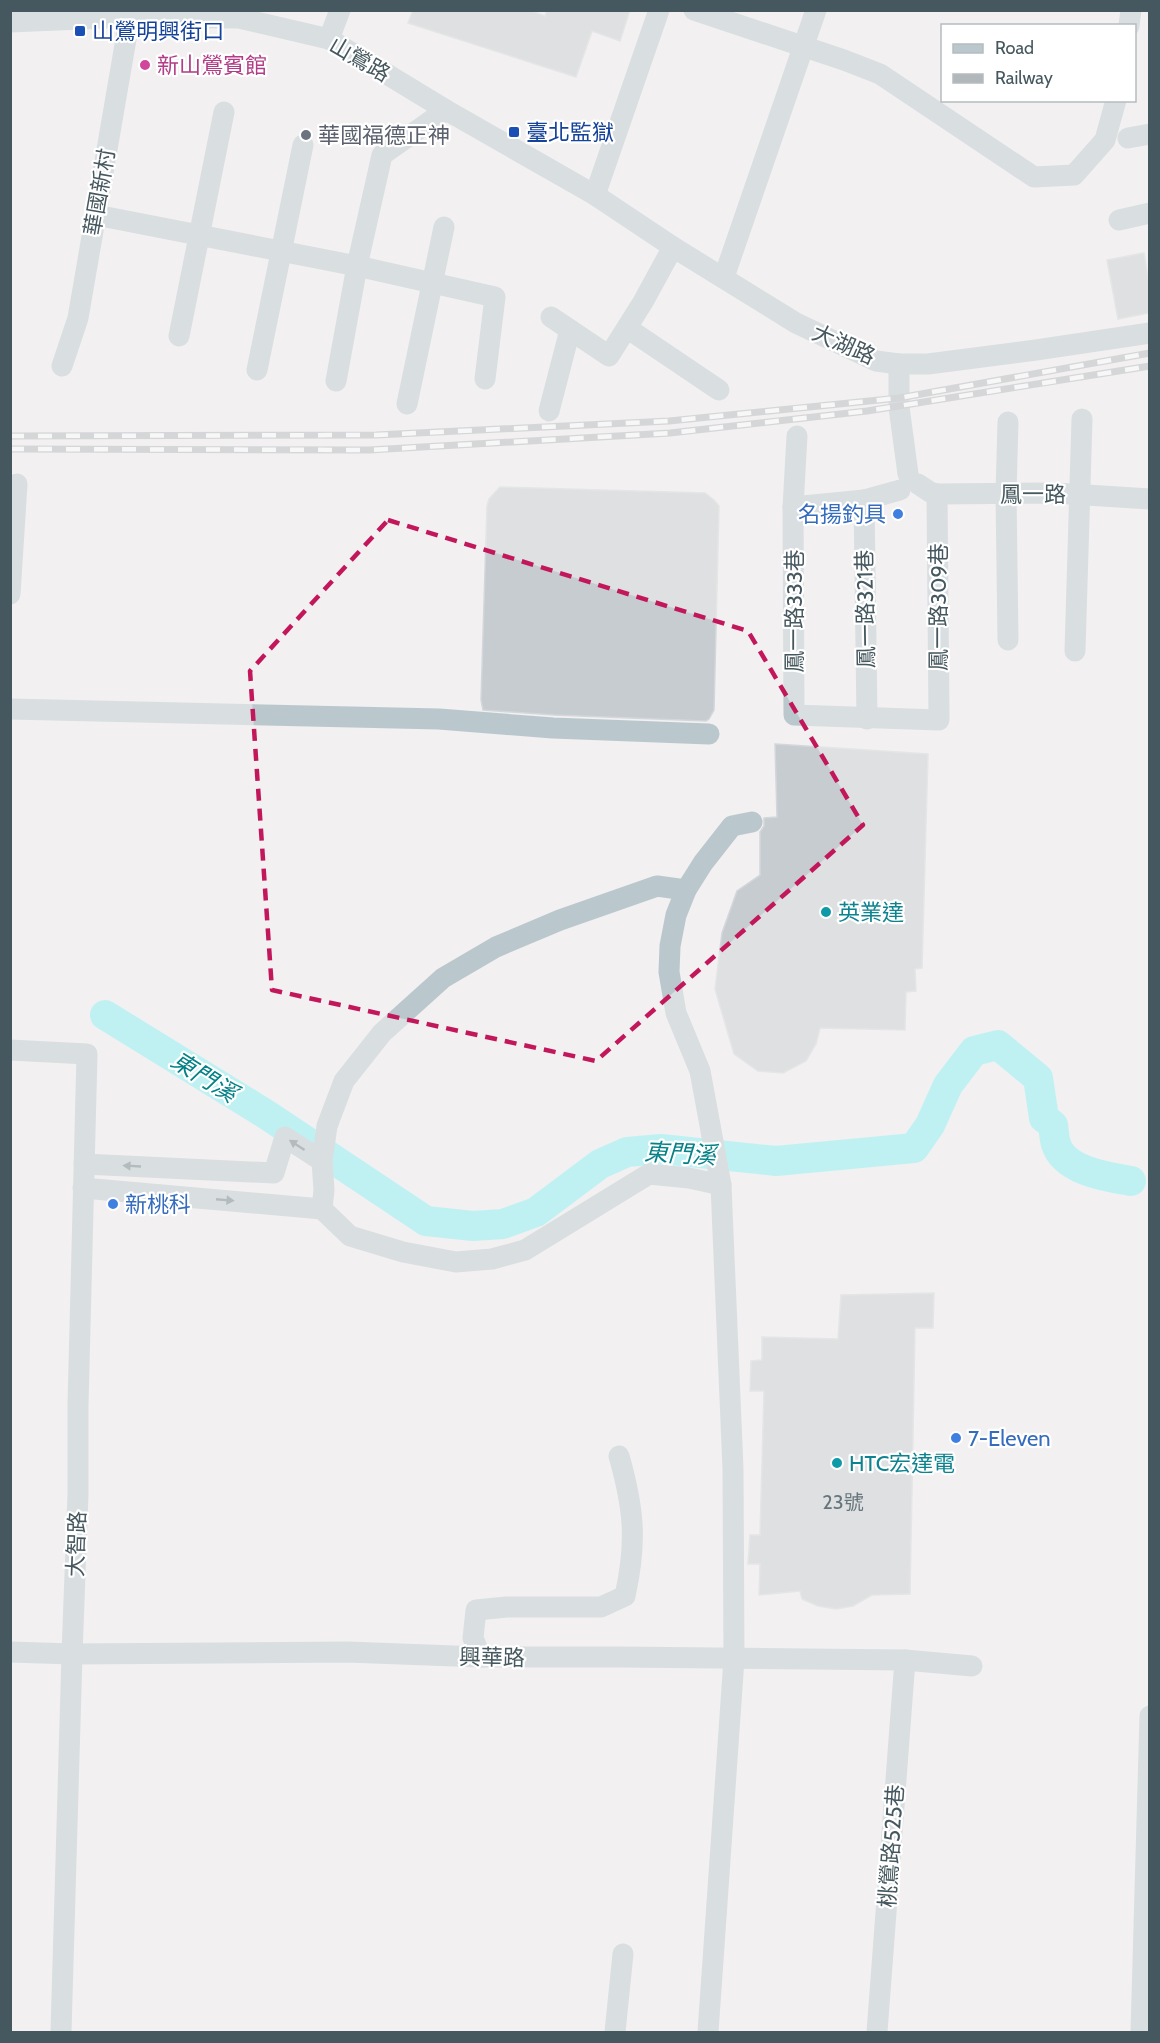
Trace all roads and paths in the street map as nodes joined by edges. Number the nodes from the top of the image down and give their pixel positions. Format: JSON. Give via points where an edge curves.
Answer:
{"nodes":[{"id":1,"x":340,"y":10,"type":"edge"},
{"id":2,"x":660,"y":10,"type":"edge"},
{"id":3,"x":694,"y":10,"type":"edge"},
{"id":4,"x":816,"y":10,"type":"edge"},
{"id":5,"x":130,"y":14,"type":"edge"},
{"id":6,"x":10,"y":22,"type":"edge"},
{"id":7,"x":329,"y":39,"type":"junction"},
{"id":8,"x":804,"y":46,"type":"junction"},
{"id":9,"x":1116,"y":102,"type":"edge"},
{"id":10,"x":446,"y":110,"type":"junction"},
{"id":11,"x":224,"y":112,"type":"dead end"},
{"id":12,"x":1149,"y":134,"type":"edge"},
{"id":13,"x":1128,"y":138,"type":"dead end"},
{"id":14,"x":303,"y":145,"type":"dead end"},
{"id":15,"x":601,"y":199,"type":"junction"},
{"id":16,"x":1149,"y":213,"type":"edge"},
{"id":17,"x":96,"y":215,"type":"junction"},
{"id":18,"x":1119,"y":220,"type":"dead end"},
{"id":19,"x":444,"y":227,"type":"dead end"},
{"id":20,"x":198,"y":235,"type":"junction"},
{"id":21,"x":673,"y":247,"type":"junction"},
{"id":22,"x":280,"y":251,"type":"junction"},
{"id":23,"x":357,"y":266,"type":"junction"},
{"id":24,"x":724,"y":277,"type":"junction"},
{"id":25,"x":432,"y":283,"type":"junction"},
{"id":26,"x":551,"y":317,"type":"dead end"},
{"id":27,"x":627,"y":328,"type":"junction"},
{"id":28,"x":570,"y":330,"type":"junction"},
{"id":29,"x":1149,"y":333,"type":"edge"},
{"id":30,"x":179,"y":336,"type":"dead end"},
{"id":31,"x":898,"y":364,"type":"junction"},
{"id":32,"x":62,"y":366,"type":"dead end"},
{"id":33,"x":257,"y":370,"type":"dead end"},
{"id":34,"x":485,"y":379,"type":"dead end"},
{"id":35,"x":336,"y":381,"type":"dead end"},
{"id":36,"x":719,"y":390,"type":"dead end"},
{"id":37,"x":407,"y":404,"type":"dead end"},
{"id":38,"x":549,"y":411,"type":"dead end"},
{"id":39,"x":1082,"y":419,"type":"dead end"},
{"id":40,"x":1008,"y":422,"type":"dead end"},
{"id":41,"x":797,"y":436,"type":"dead end"},
{"id":42,"x":909,"y":483,"type":"junction"},
{"id":43,"x":17,"y":484,"type":"dead end"},
{"id":44,"x":1006,"y":493,"type":"junction"},
{"id":45,"x":937,"y":494,"type":"junction"},
{"id":46,"x":1079,"y":494,"type":"junction"},
{"id":47,"x":1149,"y":499,"type":"edge"},
{"id":48,"x":864,"y":500,"type":"junction"},
{"id":49,"x":793,"y":507,"type":"junction"},
{"id":50,"x":10,"y":594,"type":"edge"},
{"id":51,"x":1008,"y":640,"type":"dead end"},
{"id":52,"x":1075,"y":651,"type":"dead end"},
{"id":53,"x":10,"y":709,"type":"edge"},
{"id":54,"x":867,"y":718,"type":"junction"},
{"id":55,"x":708,"y":734,"type":"dead end"},
{"id":56,"x":752,"y":822,"type":"dead end"},
{"id":57,"x":686,"y":890,"type":"junction"},
{"id":58,"x":10,"y":1050,"type":"edge"},
{"id":59,"x":322,"y":1160,"type":"junction"},
{"id":60,"x":84,"y":1164,"type":"junction"},
{"id":61,"x":721,"y":1184,"type":"junction"},
{"id":62,"x":83,"y":1188,"type":"junction"},
{"id":63,"x":322,"y":1209,"type":"junction"},
{"id":64,"x":620,"y":1456,"type":"dead end"},
{"id":65,"x":10,"y":1652,"type":"edge"},
{"id":66,"x":72,"y":1654,"type":"junction"},
{"id":67,"x":481,"y":1657,"type":"junction"},
{"id":68,"x":734,"y":1659,"type":"junction"},
{"id":69,"x":905,"y":1660,"type":"junction"},
{"id":70,"x":972,"y":1666,"type":"dead end"},
{"id":71,"x":1149,"y":1716,"type":"edge"},
{"id":72,"x":1147,"y":1878,"type":"edge"},
{"id":73,"x":623,"y":1954,"type":"dead end"},
{"id":74,"x":61,"y":2032,"type":"edge"},
{"id":75,"x":615,"y":2032,"type":"edge"},
{"id":76,"x":708,"y":2032,"type":"edge"},
{"id":77,"x":877,"y":2032,"type":"edge"},
{"id":78,"x":1141,"y":2032,"type":"edge"}],
"edges":[{"from":1,"to":7,"type":"street"},
{"from":2,"to":15,"type":"street"},
{"from":3,"to":8,"type":"street"},
{"from":4,"to":8,"type":"street"},
{"from":5,"to":6,"type":"street","name":"山鶯路"},
{"from":5,"to":7,"type":"street","name":"山鶯路","via":[[239,18]]},
{"from":5,"to":17,"type":"street","name":"華國新村"},
{"from":7,"to":10,"type":"street","name":"山鶯路"},
{"from":8,"to":9,"type":"street","via":[[880,74],[1034,177],[1074,175],[1106,140]]},
{"from":8,"to":24,"type":"street"},
{"from":10,"to":15,"type":"street","name":"山鶯路"},
{"from":10,"to":23,"type":"street","via":[[382,155]]},
{"from":11,"to":20,"type":"street"},
{"from":12,"to":13,"type":"street"},
{"from":14,"to":22,"type":"street"},
{"from":15,"to":21,"type":"street","name":"大湖路"},
{"from":16,"to":18,"type":"street"},
{"from":17,"to":20,"type":"street"},
{"from":17,"to":32,"type":"street","name":"華國新村","via":[[78,318]]},
{"from":19,"to":25,"type":"street"},
{"from":20,"to":22,"type":"street"},
{"from":20,"to":30,"type":"street"},
{"from":21,"to":24,"type":"street","name":"大湖路"},
{"from":21,"to":27,"type":"street"},
{"from":22,"to":23,"type":"street"},
{"from":22,"to":33,"type":"street"},
{"from":23,"to":25,"type":"street"},
{"from":23,"to":35,"type":"street"},
{"from":24,"to":31,"type":"street","name":"大湖路","via":[[796,323],[876,361]]},
{"from":25,"to":34,"type":"street","via":[[495,297]]},
{"from":25,"to":37,"type":"street"},
{"from":26,"to":28,"type":"street"},
{"from":27,"to":28,"type":"street","via":[[609,356]]},
{"from":27,"to":36,"type":"street"},
{"from":28,"to":38,"type":"street"},
{"from":29,"to":31,"type":"street","name":"大湖路","via":[[928,364]]},
{"from":31,"to":42,"type":"street"},
{"from":39,"to":46,"type":"street"},
{"from":40,"to":44,"type":"street"},
{"from":41,"to":49,"type":"street"},
{"from":42,"to":45,"type":"street","name":"鳳一路"},
{"from":42,"to":48,"type":"street"},
{"from":43,"to":50,"type":"street"},
{"from":44,"to":45,"type":"street","name":"鳳一路"},
{"from":44,"to":46,"type":"street","name":"鳳一路"},
{"from":44,"to":51,"type":"street"},
{"from":45,"to":54,"type":"street","name":"鳳一路309巷","via":[[939,720]]},
{"from":46,"to":47,"type":"street","name":"鳳一路"},
{"from":46,"to":52,"type":"street"},
{"from":48,"to":49,"type":"street"},
{"from":48,"to":54,"type":"street","name":"鳳一路321巷"},
{"from":49,"to":54,"type":"street","name":"鳳一路333巷","via":[[794,715]]},
{"from":53,"to":55,"type":"street","via":[[439,719]]},
{"from":56,"to":57,"type":"street","via":[[732,826]]},
{"from":57,"to":59,"type":"street","via":[[657,886],[560,920],[496,947],[443,978],[382,1033],[344,1081],[327,1126]]},
{"from":57,"to":61,"type":"street","via":[[676,915],[669,972],[676,1013],[700,1071]]},
{"from":58,"to":60,"type":"street","name":"大智路","via":[[87,1054]]},
{"from":59,"to":60,"type":"street","one_way":true,"via":[[285,1137],[274,1173]]},
{"from":59,"to":63,"type":"street"},
{"from":60,"to":62,"type":"street","name":"大智路"},
{"from":61,"to":63,"type":"street","via":[[649,1174],[525,1250],[492,1259],[456,1262],[350,1236]]},
{"from":61,"to":68,"type":"street","via":[[733,1469]]},
{"from":62,"to":63,"type":"street","one_way":true},
{"from":62,"to":66,"type":"street","name":"大智路"},
{"from":64,"to":67,"type":"street","via":[[634,1523],[632,1567],[625,1596],[601,1607],[476,1610],[473,1638]]},
{"from":65,"to":66,"type":"street","name":"興華路"},
{"from":66,"to":67,"type":"street","name":"興華路","via":[[347,1652]]},
{"from":66,"to":74,"type":"street","name":"大智路"},
{"from":67,"to":68,"type":"street","name":"興華路"},
{"from":68,"to":69,"type":"street","name":"興華路"},
{"from":68,"to":76,"type":"street"},
{"from":69,"to":70,"type":"street","name":"興華路"},
{"from":69,"to":77,"type":"street","name":"桃鶯路525巷"},
{"from":71,"to":72,"type":"street"},
{"from":72,"to":78,"type":"street"},
{"from":73,"to":75,"type":"street"}]}
